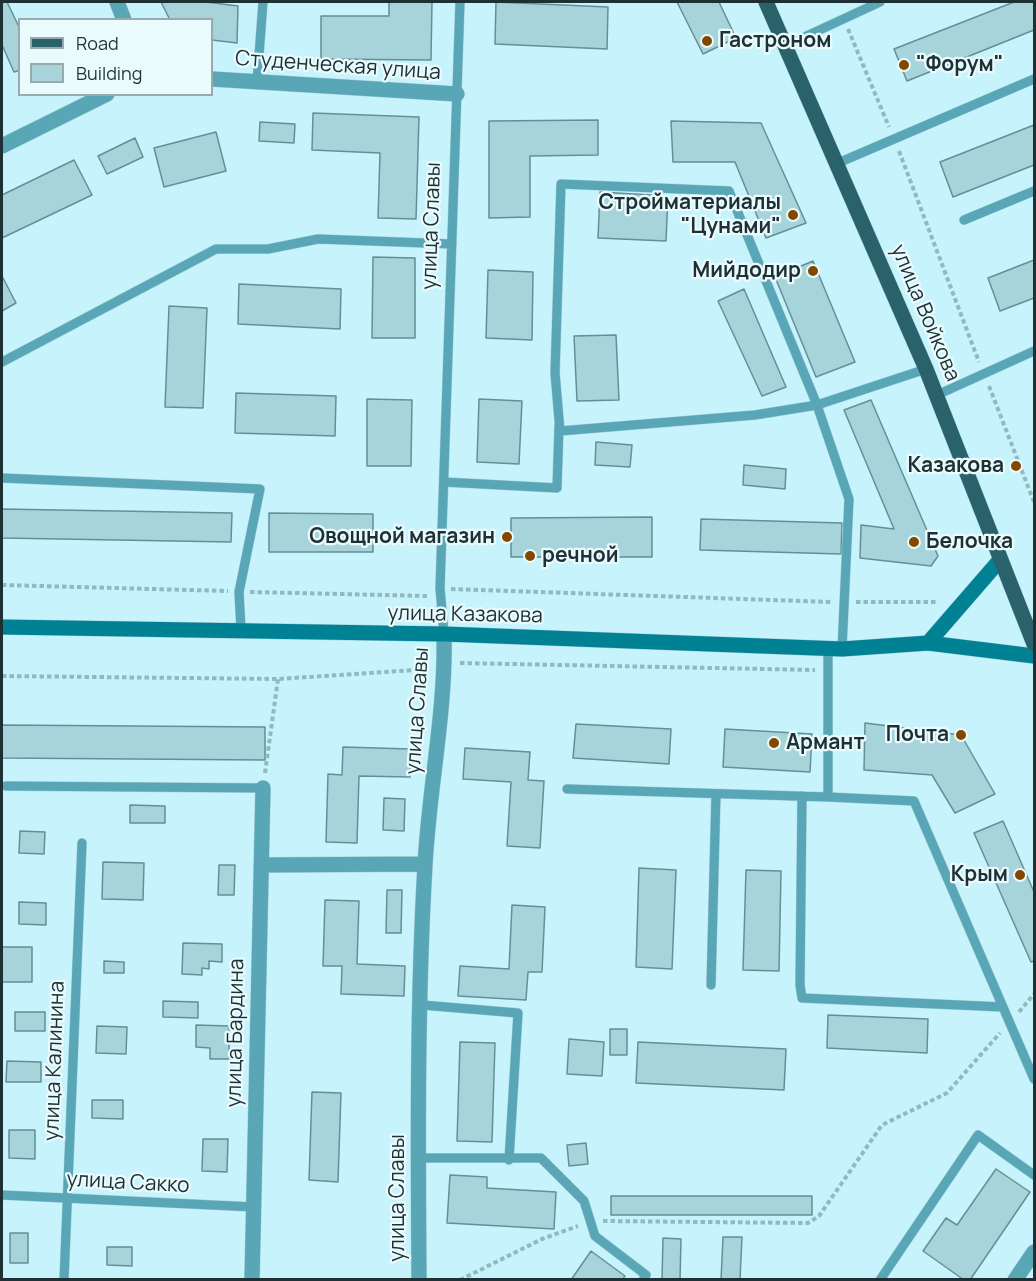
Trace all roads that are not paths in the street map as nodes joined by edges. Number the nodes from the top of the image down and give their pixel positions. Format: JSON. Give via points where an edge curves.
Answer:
{"nodes":[{"id":1,"x":117,"y":2,"type":"edge"},
{"id":2,"x":263,"y":2,"type":"edge"},
{"id":3,"x":460,"y":2,"type":"edge"},
{"id":4,"x":766,"y":2,"type":"edge"},
{"id":5,"x":880,"y":2,"type":"edge"},
{"id":6,"x":123,"y":18,"type":"edge"},
{"id":7,"x":785,"y":46,"type":"junction"},
{"id":8,"x":213,"y":79,"type":"edge"},
{"id":9,"x":1035,"y":79,"type":"edge"},
{"id":10,"x":257,"y":82,"type":"junction"},
{"id":11,"x":460,"y":94,"type":"junction"},
{"id":12,"x":103,"y":96,"type":"edge"},
{"id":13,"x":2,"y":146,"type":"edge"},
{"id":14,"x":838,"y":163,"type":"junction"},
{"id":15,"x":1035,"y":191,"type":"edge"},
{"id":16,"x":964,"y":220,"type":"dead end"},
{"id":17,"x":452,"y":244,"type":"junction"},
{"id":18,"x":1035,"y":351,"type":"edge"},
{"id":19,"x":2,"y":362,"type":"edge"},
{"id":20,"x":926,"y":369,"type":"junction"},
{"id":21,"x":937,"y":395,"type":"junction"},
{"id":22,"x":817,"y":405,"type":"junction"},
{"id":23,"x":559,"y":421,"type":"junction"},
{"id":24,"x":2,"y":478,"type":"edge"},
{"id":25,"x":444,"y":482,"type":"junction"},
{"id":26,"x":1000,"y":560,"type":"junction"},
{"id":27,"x":2,"y":627,"type":"edge"},
{"id":28,"x":241,"y":629,"type":"junction"},
{"id":29,"x":444,"y":634,"type":"junction"},
{"id":30,"x":928,"y":644,"type":"junction"},
{"id":31,"x":1035,"y":644,"type":"edge"},
{"id":32,"x":835,"y":649,"type":"junction"},
{"id":33,"x":1035,"y":656,"type":"edge"},
{"id":34,"x":6,"y":786,"type":"dead end"},
{"id":35,"x":263,"y":788,"type":"joint"},
{"id":36,"x":567,"y":789,"type":"dead end"},
{"id":37,"x":716,"y":794,"type":"junction"},
{"id":38,"x":802,"y":796,"type":"junction"},
{"id":39,"x":828,"y":797,"type":"junction"},
{"id":40,"x":82,"y":843,"type":"dead end"},
{"id":41,"x":425,"y":864,"type":"junction"},
{"id":42,"x":261,"y":865,"type":"junction"},
{"id":43,"x":711,"y":985,"type":"dead end"},
{"id":44,"x":422,"y":1005,"type":"junction"},
{"id":45,"x":1003,"y":1007,"type":"junction"},
{"id":46,"x":1035,"y":1079,"type":"edge"},
{"id":47,"x":418,"y":1158,"type":"junction"},
{"id":48,"x":509,"y":1160,"type":"junction"},
{"id":49,"x":1035,"y":1175,"type":"edge"},
{"id":50,"x":2,"y":1195,"type":"edge"},
{"id":51,"x":68,"y":1198,"type":"junction"},
{"id":52,"x":254,"y":1207,"type":"junction"},
{"id":53,"x":1035,"y":1252,"type":"edge"},
{"id":54,"x":64,"y":1280,"type":"edge"},
{"id":55,"x":252,"y":1280,"type":"edge"},
{"id":56,"x":419,"y":1280,"type":"edge"},
{"id":57,"x":643,"y":1280,"type":"edge"},
{"id":58,"x":880,"y":1280,"type":"edge"},
{"id":59,"x":1015,"y":1280,"type":"edge"}],
"edges":[{"from":1,"to":6,"type":"street"},
{"from":2,"to":10,"type":"lane"},
{"from":3,"to":11,"type":"lane","name":"улица Славы"},
{"from":4,"to":7,"type":"main road","name":"улица Войкова"},
{"from":5,"to":7,"type":"lane"},
{"from":7,"to":14,"type":"main road","name":"улица Войкова"},
{"from":8,"to":10,"type":"street","name":"Студенческая улица"},
{"from":9,"to":14,"type":"lane"},
{"from":10,"to":11,"type":"street","name":"Студенческая улица"},
{"from":11,"to":17,"type":"lane","name":"улица Славы"},
{"from":12,"to":13,"type":"street"},
{"from":14,"to":20,"type":"main road","name":"улица Войкова"},
{"from":15,"to":16,"type":"lane"},
{"from":17,"to":19,"type":"lane","via":[[318,240],[268,249],[216,249]]},
{"from":17,"to":25,"type":"lane","name":"улица Славы"},
{"from":18,"to":21,"type":"lane"},
{"from":20,"to":21,"type":"main road","name":"улица Войкова"},
{"from":20,"to":22,"type":"lane"},
{"from":21,"to":26,"type":"main road","name":"улица Войкова"},
{"from":22,"to":23,"type":"lane","via":[[755,416],[560,431]]},
{"from":22,"to":23,"type":"lane","via":[[729,191],[561,184],[555,372]]},
{"from":22,"to":32,"type":"lane","via":[[849,499],[843,602]]},
{"from":23,"to":25,"type":"lane","via":[[557,488]]},
{"from":24,"to":28,"type":"lane","via":[[260,489],[239,592]]},
{"from":25,"to":29,"type":"lane","name":"улица Славы","via":[[440,588]]},
{"from":26,"to":30,"type":"main road"},
{"from":26,"to":31,"type":"main road","name":"улица Войкова"},
{"from":27,"to":28,"type":"main road","name":"улица Казакова"},
{"from":28,"to":29,"type":"main road","name":"улица Казакова","via":[[276,633]]},
{"from":29,"to":32,"type":"main road","name":"улица Казакова"},
{"from":29,"to":41,"type":"street","name":"улица Славы","via":[[445,668]]},
{"from":30,"to":32,"type":"main road","name":"улица Казакова"},
{"from":30,"to":33,"type":"main road","name":"улица Казакова"},
{"from":32,"to":39,"type":"lane","via":[[828,670]]},
{"from":34,"to":35,"type":"lane"},
{"from":35,"to":42,"type":"street","name":"улица Бардина"},
{"from":36,"to":37,"type":"lane"},
{"from":37,"to":38,"type":"lane"},
{"from":37,"to":43,"type":"lane"},
{"from":38,"to":39,"type":"lane"},
{"from":38,"to":45,"type":"lane","via":[[802,998]]},
{"from":39,"to":45,"type":"lane","via":[[914,801]]},
{"from":40,"to":51,"type":"lane","name":"улица Калинина"},
{"from":41,"to":42,"type":"street"},
{"from":41,"to":44,"type":"street","name":"улица Славы"},
{"from":42,"to":52,"type":"street","name":"улица Бардина"},
{"from":44,"to":47,"type":"street","name":"улица Славы"},
{"from":44,"to":48,"type":"lane","via":[[518,1013]]},
{"from":45,"to":46,"type":"lane"},
{"from":47,"to":48,"type":"lane"},
{"from":47,"to":56,"type":"street","name":"улица Славы"},
{"from":48,"to":57,"type":"lane","via":[[541,1158],[584,1201],[595,1236],[646,1275]]},
{"from":49,"to":58,"type":"lane","via":[[978,1135]]},
{"from":50,"to":51,"type":"lane","name":"улица Сакко"},
{"from":51,"to":52,"type":"lane","name":"улица Сакко"},
{"from":51,"to":54,"type":"lane","name":"улица Калинина"},
{"from":52,"to":55,"type":"street","name":"улица Бардина"},
{"from":53,"to":59,"type":"street"}]}
